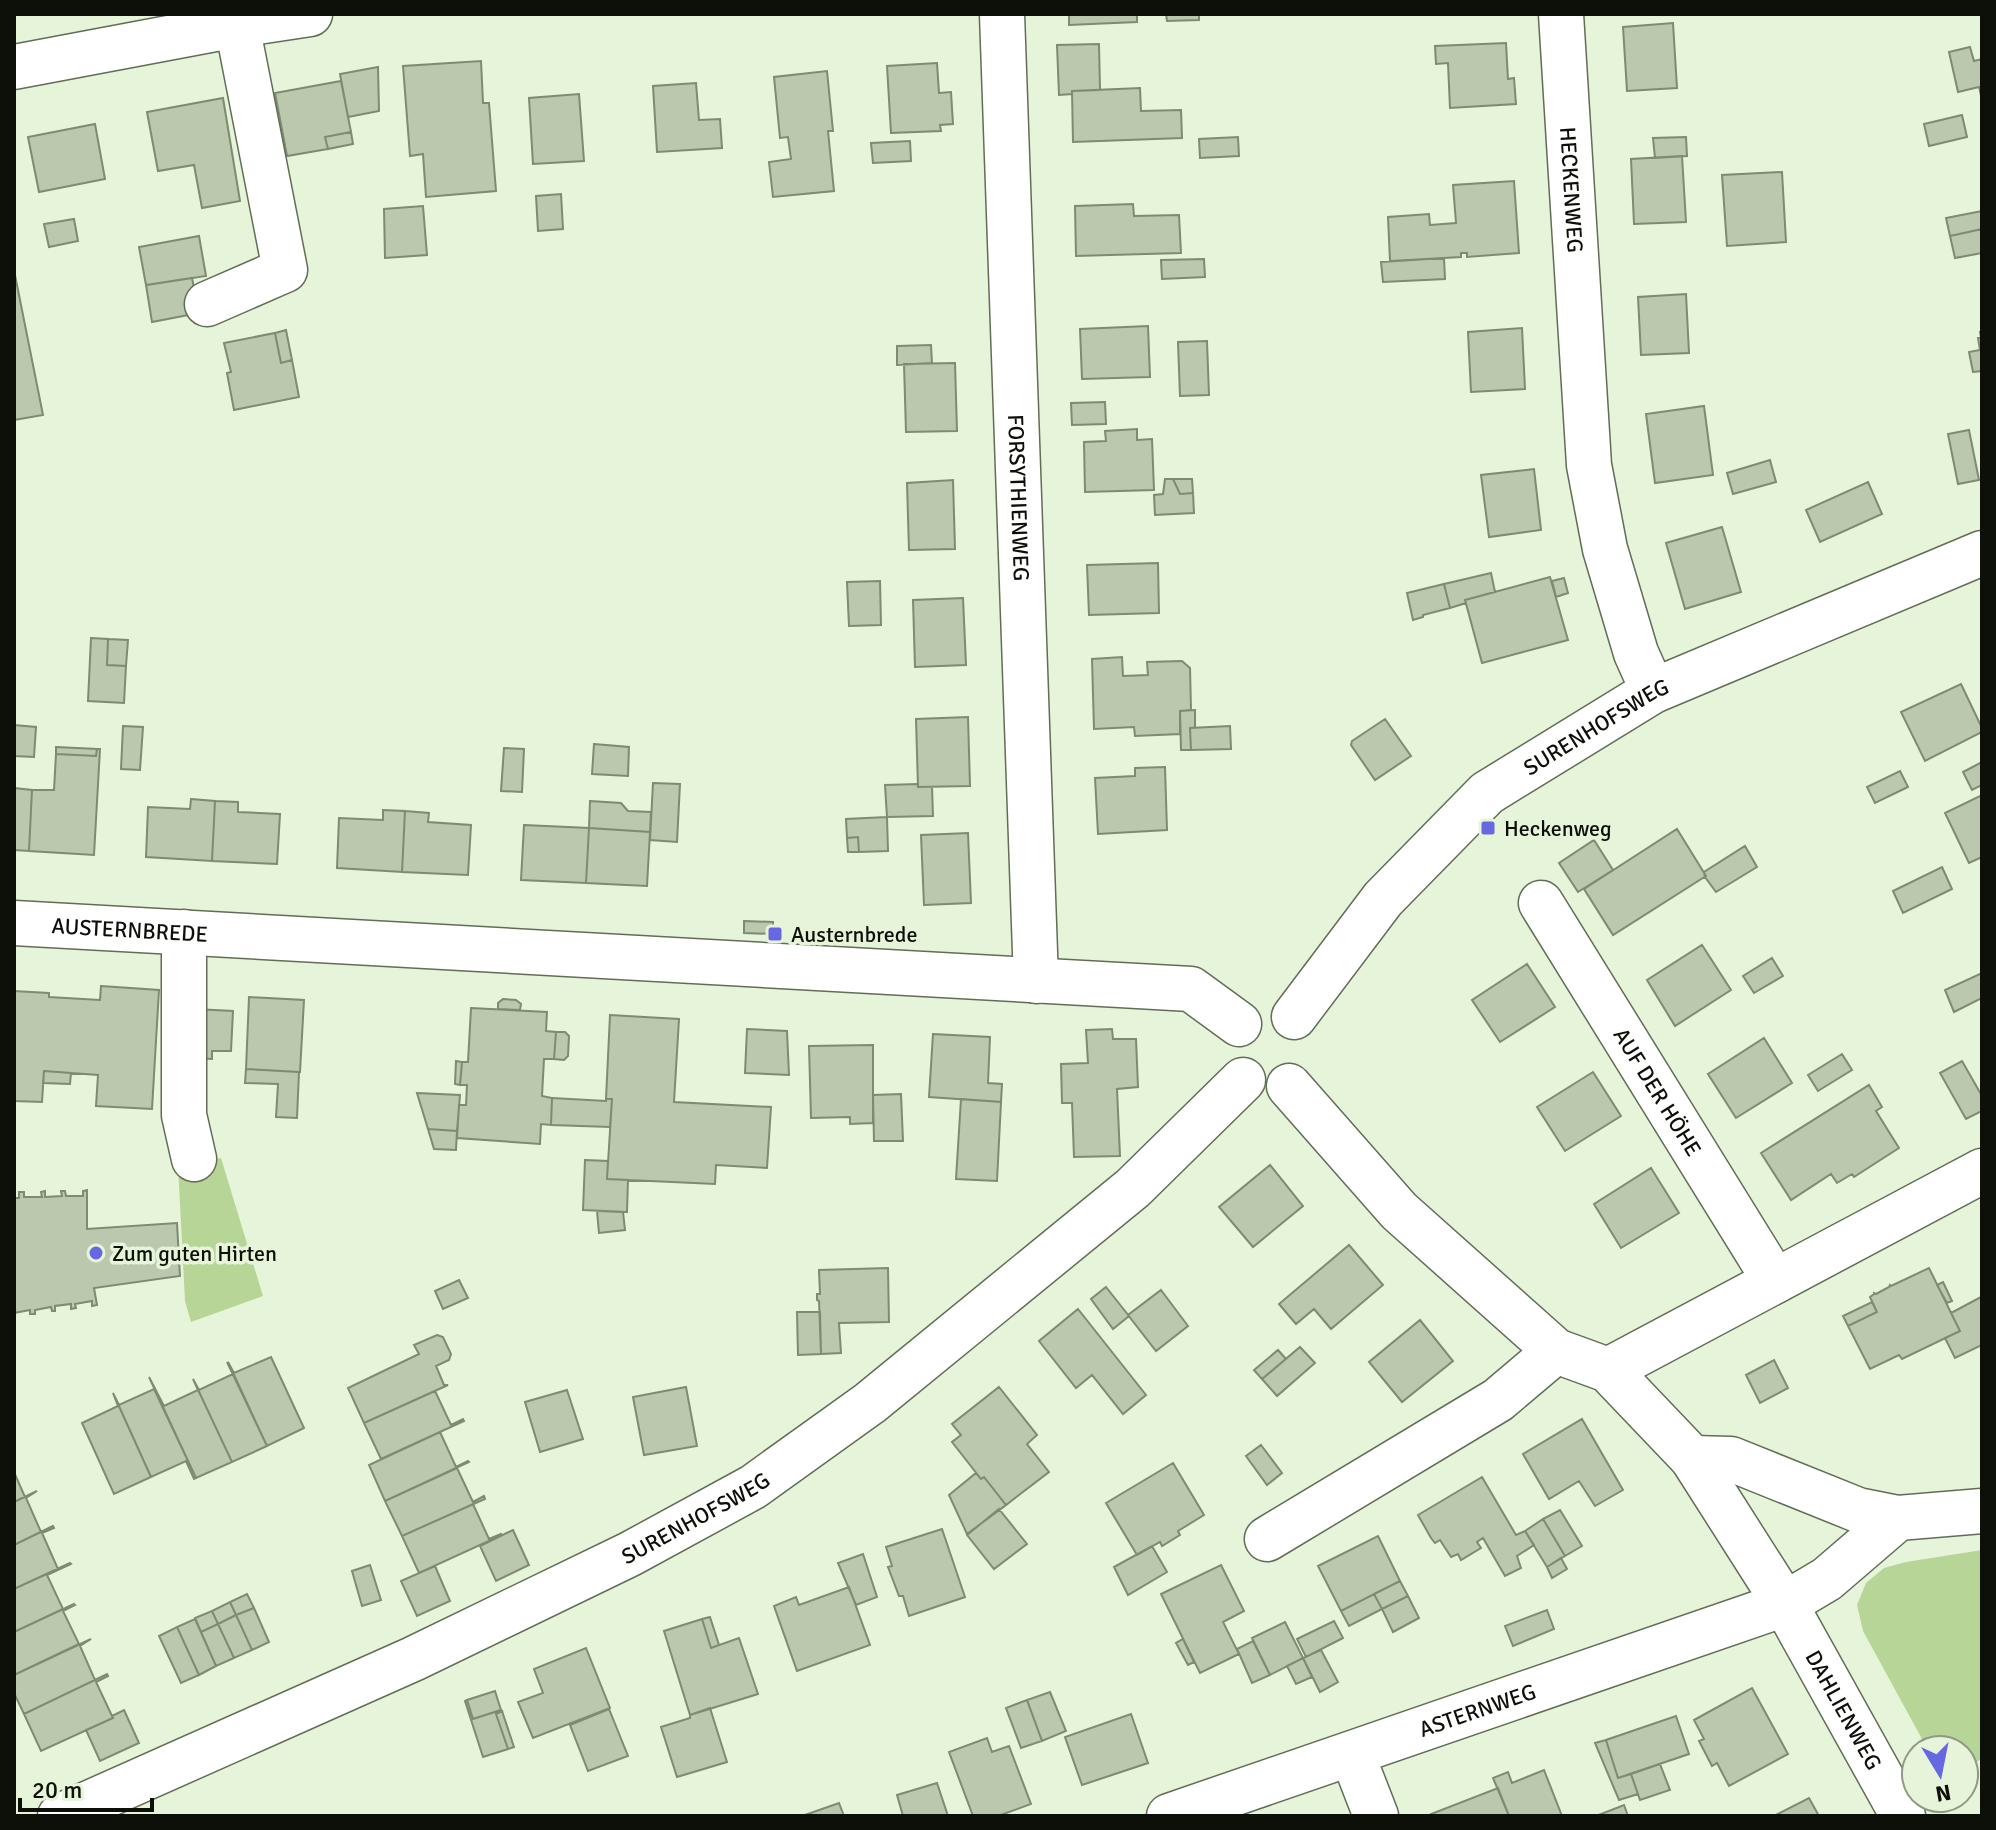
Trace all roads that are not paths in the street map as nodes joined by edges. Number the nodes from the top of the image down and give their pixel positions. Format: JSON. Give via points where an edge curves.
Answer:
{"nodes":[{"id":1,"x":310,"y":14,"type":"edge"},
{"id":2,"x":1002,"y":14,"type":"edge"},
{"id":3,"x":1561,"y":14,"type":"edge"},
{"id":4,"x":237,"y":25,"type":"junction"},
{"id":5,"x":14,"y":67,"type":"edge"},
{"id":6,"x":207,"y":304,"type":"dead end"},
{"id":7,"x":1982,"y":553,"type":"edge"},
{"id":8,"x":1653,"y":691,"type":"junction"},
{"id":9,"x":1541,"y":903,"type":"dead end"},
{"id":10,"x":14,"y":923,"type":"edge"},
{"id":11,"x":184,"y":932,"type":"junction"},
{"id":12,"x":1036,"y":981,"type":"junction"},
{"id":13,"x":1294,"y":1017,"type":"junction"},
{"id":14,"x":1239,"y":1024,"type":"junction"},
{"id":15,"x":1243,"y":1080,"type":"junction"},
{"id":16,"x":1289,"y":1086,"type":"junction"},
{"id":17,"x":194,"y":1159,"type":"dead end"},
{"id":18,"x":1982,"y":1171,"type":"edge"},
{"id":19,"x":1775,"y":1281,"type":"junction"},
{"id":20,"x":1556,"y":1351,"type":"junction"},
{"id":21,"x":1608,"y":1370,"type":"junction"},
{"id":22,"x":1692,"y":1458,"type":"junction"},
{"id":23,"x":1982,"y":1511,"type":"edge"},
{"id":24,"x":1898,"y":1518,"type":"junction"},
{"id":25,"x":1267,"y":1539,"type":"dead end"},
{"id":26,"x":1785,"y":1604,"type":"junction"},
{"id":27,"x":1352,"y":1754,"type":"junction"},
{"id":28,"x":60,"y":1816,"type":"edge"},
{"id":29,"x":1169,"y":1816,"type":"edge"},
{"id":30,"x":1376,"y":1816,"type":"edge"},
{"id":31,"x":1903,"y":1816,"type":"edge"}],
"edges":[{"from":1,"to":4,"type":"street"},
{"from":2,"to":12,"type":"street","name":"FORSYTHIENWEG"},
{"from":3,"to":8,"type":"street","name":"HECKENWEG","via":[[1589,465],[1605,549]]},
{"from":4,"to":5,"type":"street"},
{"from":4,"to":6,"type":"street","via":[[285,270]]},
{"from":7,"to":8,"type":"street","name":"SURENHOFSWEG"},
{"from":8,"to":13,"type":"street","name":"SURENHOFSWEG","via":[[1487,793],[1383,899]]},
{"from":9,"to":19,"type":"street","name":"AUF DER HÖHE"},
{"from":10,"to":11,"type":"street","name":"AUSTERNBREDE"},
{"from":11,"to":12,"type":"street","name":"AUSTERNBREDE"},
{"from":11,"to":17,"type":"street","via":[[184,1115]]},
{"from":12,"to":14,"type":"street","name":"AUSTERNBREDE","via":[[1191,989]]},
{"from":13,"to":14,"type":"street","via":[[1265,1010]]},
{"from":13,"to":16,"type":"street","via":[[1307,1032],[1311,1052],[1305,1072]]},
{"from":14,"to":15,"type":"street","via":[[1230,1052]]},
{"from":15,"to":16,"type":"street","via":[[1274,1091]]},
{"from":15,"to":28,"type":"street","name":"SURENHOFSWEG","via":[[1133,1188],[870,1403],[753,1487],[630,1554],[402,1664]]},
{"from":16,"to":20,"type":"street","via":[[1399,1211]]},
{"from":18,"to":19,"type":"street"},
{"from":19,"to":21,"type":"street"},
{"from":20,"to":21,"type":"street"},
{"from":20,"to":25,"type":"street","via":[[1498,1400]]},
{"from":21,"to":22,"type":"street"},
{"from":22,"to":24,"type":"street","via":[[1731,1459],[1858,1510]]},
{"from":22,"to":26,"type":"street"},
{"from":23,"to":24,"type":"street"},
{"from":24,"to":26,"type":"street","name":"ASTERNWEG","via":[[1827,1579]]},
{"from":26,"to":27,"type":"street","name":"ASTERNWEG"},
{"from":26,"to":31,"type":"street","name":"DAHLIENWEG"},
{"from":27,"to":29,"type":"street","name":"ASTERNWEG"},
{"from":27,"to":30,"type":"street"}]}
